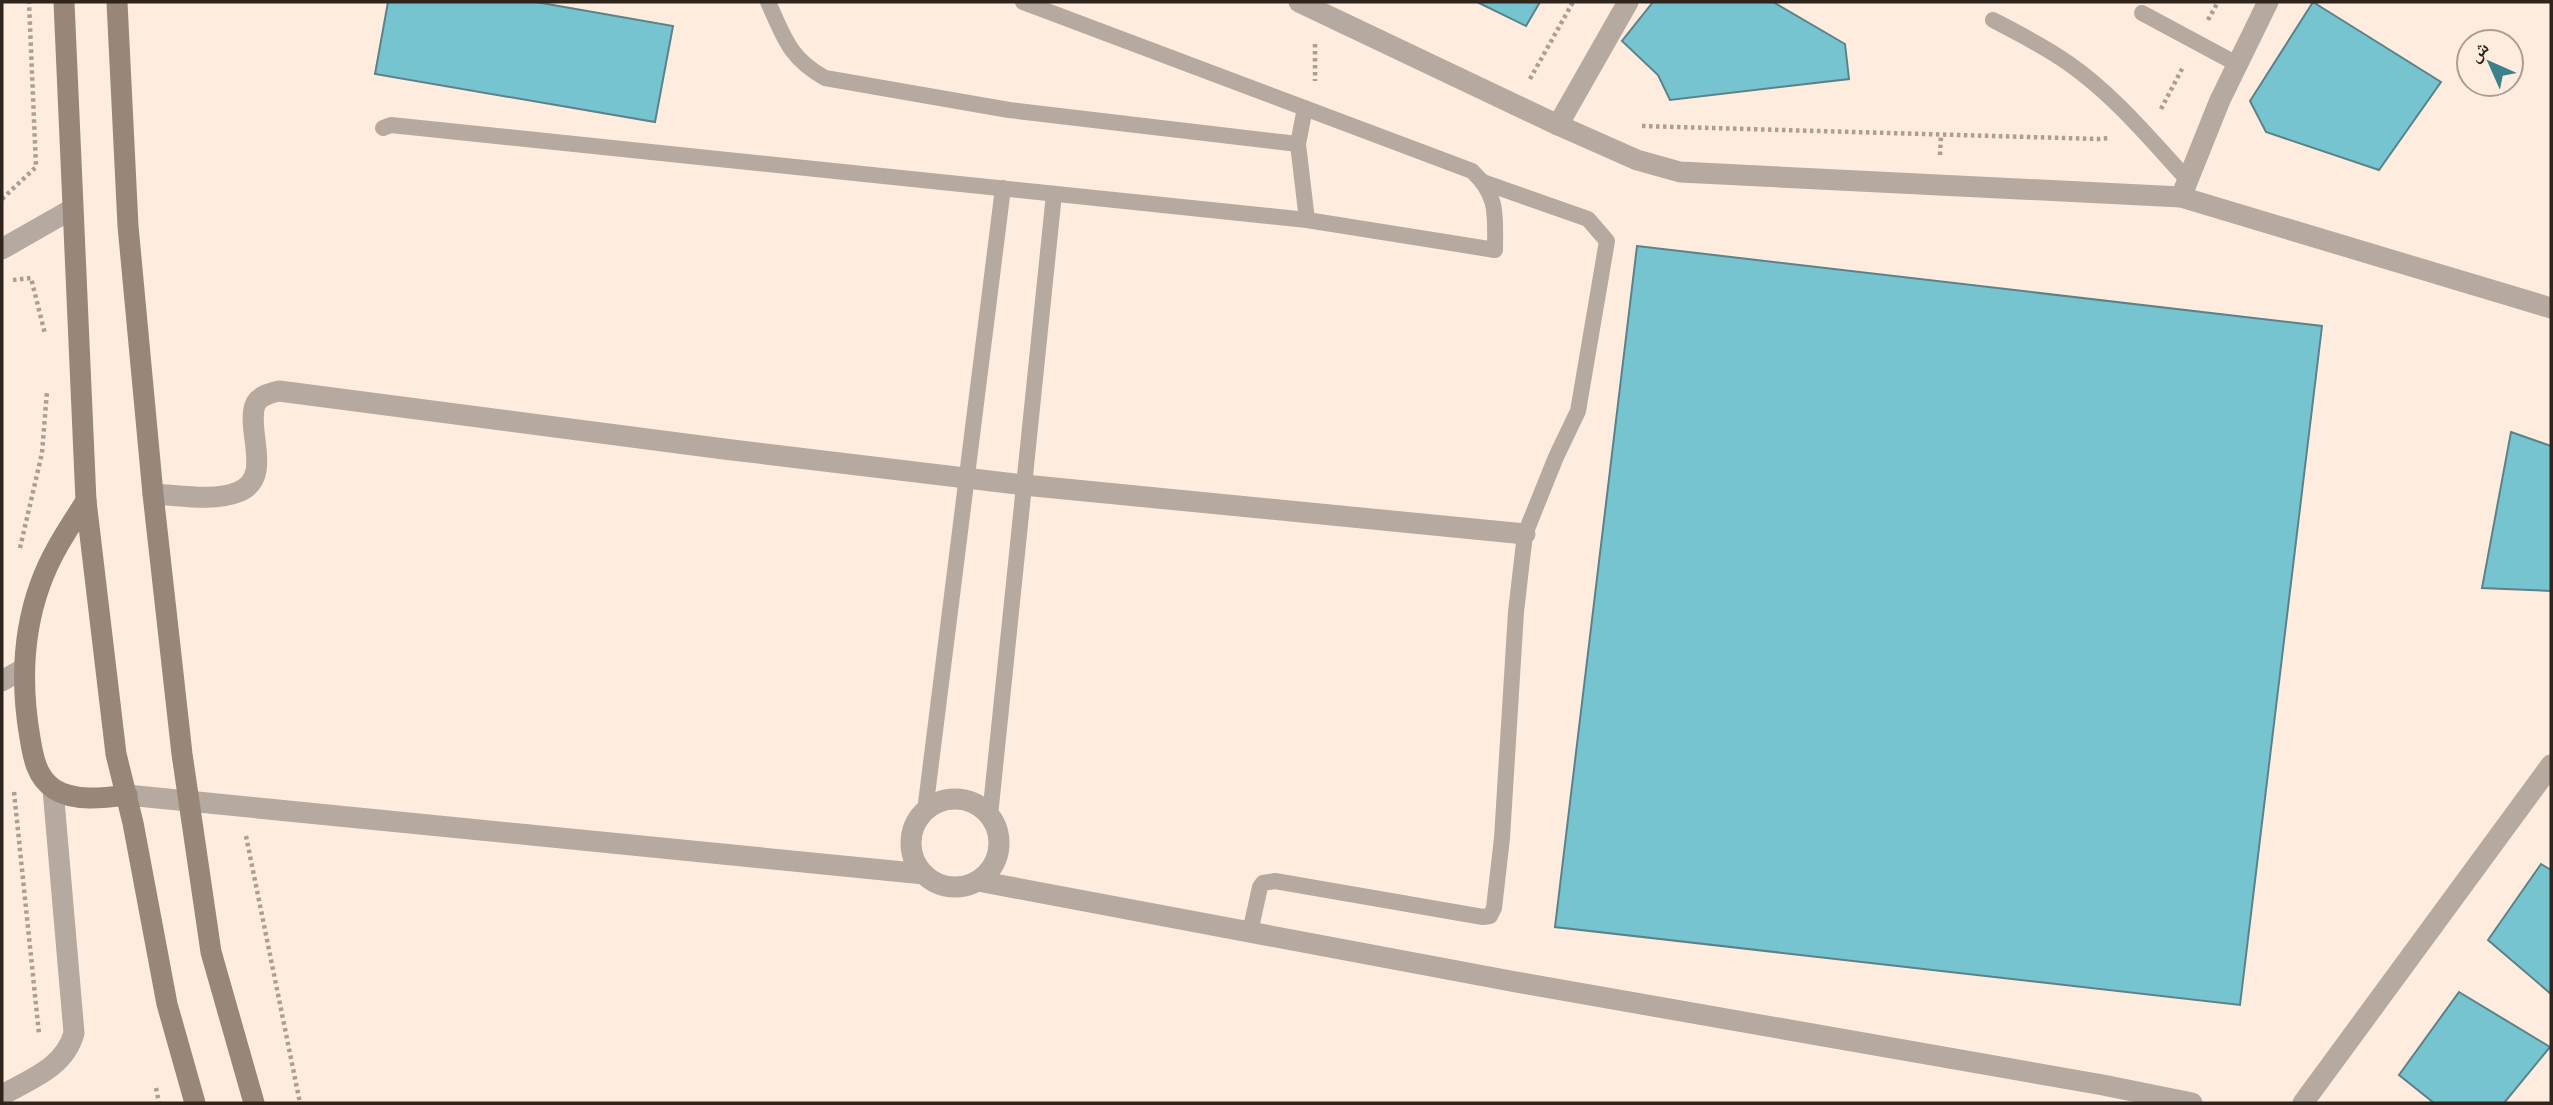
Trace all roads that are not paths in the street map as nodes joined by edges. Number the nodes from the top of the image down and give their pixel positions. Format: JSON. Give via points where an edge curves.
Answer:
{"nodes":[{"id":1,"x":64,"y":2,"type":"edge"},
{"id":2,"x":117,"y":2,"type":"edge"},
{"id":3,"x":768,"y":2,"type":"edge"},
{"id":4,"x":1023,"y":2,"type":"edge"},
{"id":5,"x":1628,"y":2,"type":"edge"},
{"id":6,"x":2268,"y":2,"type":"edge"},
{"id":7,"x":1306,"y":5,"type":"edge"},
{"id":8,"x":2142,"y":13,"type":"dead end"},
{"id":9,"x":1993,"y":20,"type":"dead end"},
{"id":10,"x":2236,"y":64,"type":"junction"},
{"id":11,"x":1305,"y":108,"type":"junction"},
{"id":12,"x":1558,"y":125,"type":"junction"},
{"id":13,"x":383,"y":128,"type":"dead end"},
{"id":14,"x":1298,"y":144,"type":"junction"},
{"id":15,"x":1483,"y":182,"type":"junction"},
{"id":16,"x":1003,"y":188,"type":"junction"},
{"id":17,"x":2184,"y":188,"type":"junction"},
{"id":18,"x":1054,"y":194,"type":"junction"},
{"id":19,"x":72,"y":209,"type":"junction"},
{"id":20,"x":1307,"y":220,"type":"junction"},
{"id":21,"x":2,"y":249,"type":"edge"},
{"id":22,"x":2551,"y":308,"type":"edge"},
{"id":23,"x":967,"y":477,"type":"junction"},
{"id":24,"x":1024,"y":485,"type":"junction"},
{"id":25,"x":153,"y":494,"type":"junction"},
{"id":26,"x":86,"y":501,"type":"junction"},
{"id":27,"x":1525,"y":534,"type":"junction"},
{"id":28,"x":23,"y":669,"type":"junction"},
{"id":29,"x":2,"y":681,"type":"edge"},
{"id":30,"x":2551,"y":765,"type":"edge"},
{"id":31,"x":53,"y":789,"type":"junction"},
{"id":32,"x":127,"y":795,"type":"junction"},
{"id":33,"x":191,"y":802,"type":"junction"},
{"id":34,"x":925,"y":811,"type":"junction"},
{"id":35,"x":990,"y":816,"type":"junction"},
{"id":36,"x":924,"y":874,"type":"junction"},
{"id":37,"x":978,"y":881,"type":"junction"},
{"id":38,"x":1250,"y":932,"type":"junction"},
{"id":39,"x":2,"y":1095,"type":"edge"},
{"id":40,"x":195,"y":1103,"type":"edge"},
{"id":41,"x":254,"y":1103,"type":"edge"},
{"id":42,"x":2192,"y":1103,"type":"edge"},
{"id":43,"x":2303,"y":1103,"type":"edge"}],
"edges":[{"from":1,"to":19,"type":"main road"},
{"from":2,"to":25,"type":"main road","via":[[128,226]]},
{"from":3,"to":14,"type":"lane","via":[[799,61],[825,78],[1009,110]]},
{"from":4,"to":11,"type":"lane"},
{"from":5,"to":12,"type":"street"},
{"from":6,"to":10,"type":"street"},
{"from":7,"to":12,"type":"street"},
{"from":8,"to":10,"type":"lane"},
{"from":9,"to":17,"type":"lane","via":[[2070,64],[2140,128]]},
{"from":10,"to":17,"type":"street"},
{"from":11,"to":14,"type":"lane"},
{"from":11,"to":15,"type":"lane","via":[[1472,172]]},
{"from":12,"to":17,"type":"street","via":[[1637,160],[1680,172],[1939,186]]},
{"from":13,"to":16,"type":"lane","via":[[391,125]]},
{"from":14,"to":20,"type":"lane"},
{"from":15,"to":20,"type":"lane","via":[[1495,208],[1495,250]]},
{"from":15,"to":27,"type":"lane","via":[[1588,219],[1607,241],[1578,411]]},
{"from":16,"to":18,"type":"lane"},
{"from":16,"to":23,"type":"lane"},
{"from":17,"to":22,"type":"street"},
{"from":18,"to":20,"type":"lane"},
{"from":18,"to":24,"type":"lane"},
{"from":19,"to":21,"type":"street"},
{"from":19,"to":26,"type":"main road"},
{"from":23,"to":24,"type":"street"},
{"from":23,"to":25,"type":"street","via":[[279,391],[257,401],[257,463],[254,478],[241,492],[220,497]]},
{"from":23,"to":34,"type":"lane"},
{"from":24,"to":27,"type":"street"},
{"from":24,"to":35,"type":"lane"},
{"from":25,"to":33,"type":"main road"},
{"from":26,"to":28,"type":"main road","via":[[55,547],[40,586],[27,632]]},
{"from":26,"to":32,"type":"main road","via":[[116,754]]},
{"from":27,"to":38,"type":"lane","via":[[1502,838],[1490,916],[1275,881],[1260,887]]},
{"from":28,"to":29,"type":"street"},
{"from":28,"to":31,"type":"main road","via":[[34,765]]},
{"from":30,"to":43,"type":"street"},
{"from":31,"to":32,"type":"main road","via":[[93,798]]},
{"from":31,"to":39,"type":"street","via":[[74,1033],[59,1062]]},
{"from":32,"to":33,"type":"street"},
{"from":32,"to":40,"type":"main road","via":[[167,1004]]},
{"from":33,"to":36,"type":"street"},
{"from":33,"to":41,"type":"main road","via":[[212,952]]},
{"from":34,"to":35,"type":"street","via":[[958,799],[980,806]]},
{"from":34,"to":36,"type":"street","via":[[911,843],[913,857]]},
{"from":35,"to":37,"type":"street","via":[[999,836],[999,851]]},
{"from":36,"to":37,"type":"street","via":[[950,887]]},
{"from":37,"to":38,"type":"street"},
{"from":38,"to":42,"type":"street"}]}
